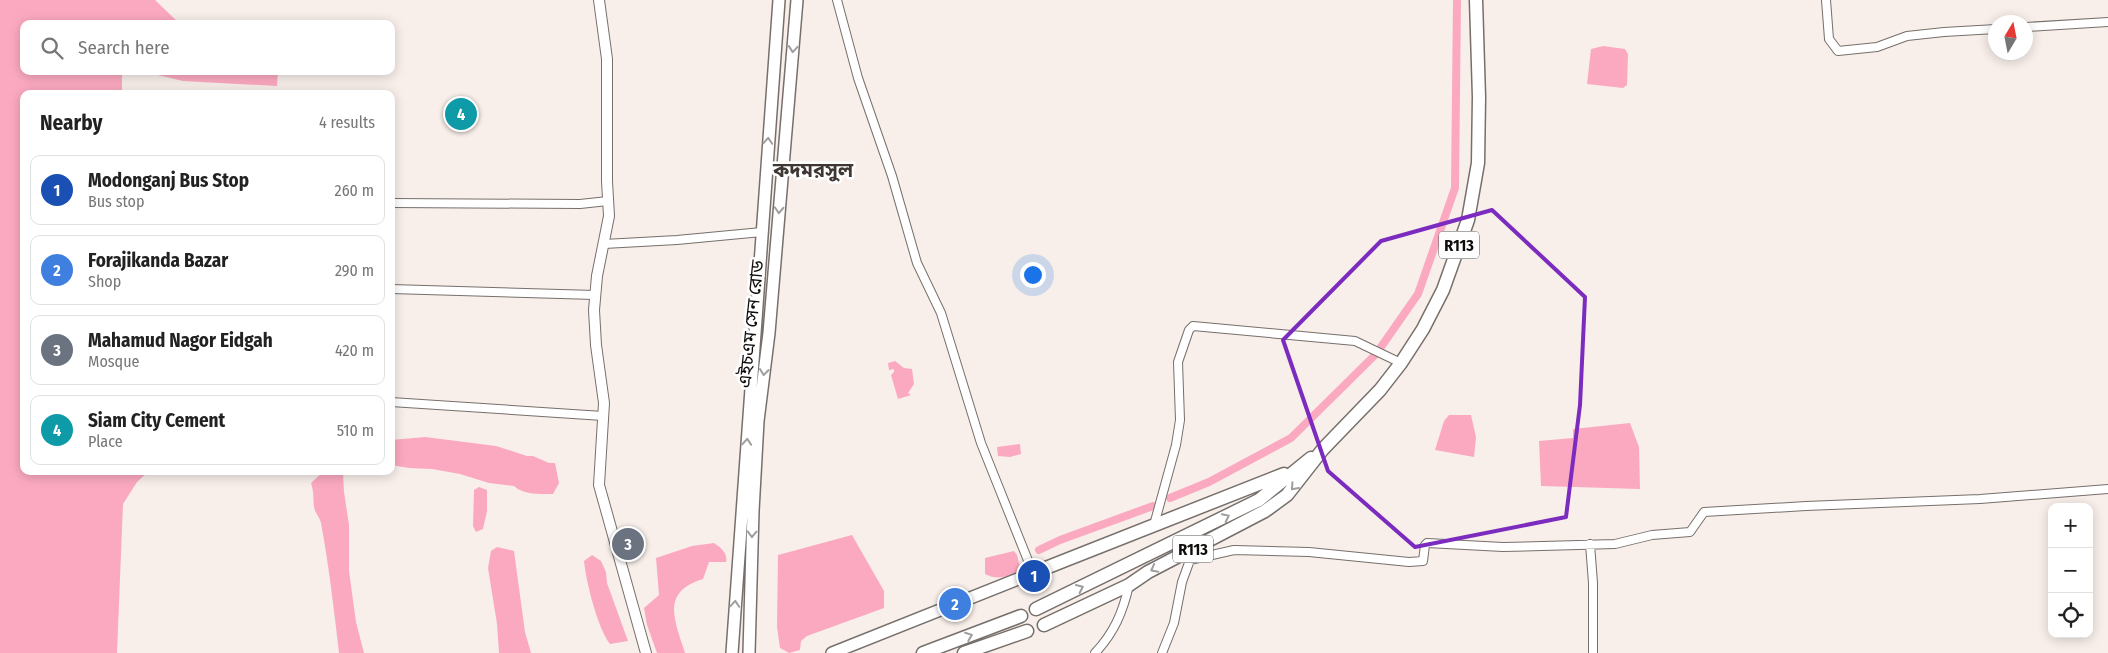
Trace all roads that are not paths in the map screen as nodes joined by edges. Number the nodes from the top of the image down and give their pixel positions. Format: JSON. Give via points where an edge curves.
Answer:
{"nodes":[{"id":1,"x":599,"y":0,"type":"edge"},
{"id":2,"x":779,"y":0,"type":"edge"},
{"id":3,"x":797,"y":0,"type":"edge"},
{"id":4,"x":837,"y":0,"type":"edge"},
{"id":5,"x":1476,"y":0,"type":"edge"},
{"id":6,"x":1826,"y":0,"type":"edge"},
{"id":7,"x":2108,"y":22,"type":"edge"},
{"id":8,"x":2033,"y":27,"type":"edge"},
{"id":9,"x":1988,"y":29,"type":"edge"},
{"id":10,"x":608,"y":201,"type":"junction"},
{"id":11,"x":395,"y":203,"type":"edge"},
{"id":12,"x":762,"y":232,"type":"junction"},
{"id":13,"x":604,"y":244,"type":"junction"},
{"id":14,"x":395,"y":289,"type":"edge"},
{"id":15,"x":595,"y":295,"type":"junction"},
{"id":16,"x":1400,"y":363,"type":"junction"},
{"id":17,"x":395,"y":402,"type":"edge"},
{"id":18,"x":603,"y":416,"type":"junction"},
{"id":19,"x":1323,"y":449,"type":"junction"},
{"id":20,"x":1299,"y":467,"type":"junction"},
{"id":21,"x":2108,"y":489,"type":"edge"},
{"id":22,"x":1154,"y":525,"type":"junction"},
{"id":23,"x":1590,"y":544,"type":"junction"},
{"id":24,"x":1033,"y":573,"type":"junction"},
{"id":25,"x":1129,"y":585,"type":"junction"},
{"id":26,"x":1036,"y":609,"type":"dead end"},
{"id":27,"x":1021,"y":616,"type":"dead end"},
{"id":28,"x":1044,"y":625,"type":"dead end"},
{"id":29,"x":1027,"y":631,"type":"dead end"},
{"id":30,"x":646,"y":653,"type":"edge"},
{"id":31,"x":732,"y":653,"type":"edge"},
{"id":32,"x":749,"y":653,"type":"edge"},
{"id":33,"x":832,"y":653,"type":"edge"},
{"id":34,"x":923,"y":653,"type":"edge"},
{"id":35,"x":964,"y":653,"type":"edge"},
{"id":36,"x":1095,"y":653,"type":"edge"},
{"id":37,"x":1162,"y":653,"type":"edge"},
{"id":38,"x":1593,"y":653,"type":"edge"}],
"edges":[{"from":1,"to":10,"type":"street","via":[[607,67]]},
{"from":12,"to":2,"type":"main road","name":"এইচএম সেন রোড","one_way":true},
{"from":3,"to":32,"type":"main road","name":"এইচএম সেন রোড","one_way":true,"via":[[770,324],[758,421]]},
{"from":4,"to":24,"type":"street","via":[[858,78],[892,176],[917,263],[941,313],[981,443]]},
{"from":5,"to":16,"type":"main road","number":"R113","via":[[1478,163],[1468,220],[1443,290],[1424,329]]},
{"from":6,"to":9,"type":"street","via":[[1830,39],[1838,51],[1877,47],[1907,36]]},
{"from":7,"to":8,"type":"street"},
{"from":10,"to":11,"type":"street","via":[[580,204]]},
{"from":10,"to":13,"type":"street"},
{"from":12,"to":13,"type":"street"},
{"from":31,"to":12,"type":"main road","name":"এইচএম সেন রোড","one_way":true},
{"from":13,"to":15,"type":"street"},
{"from":14,"to":15,"type":"street"},
{"from":15,"to":18,"type":"street"},
{"from":16,"to":19,"type":"main road","number":"R113","via":[[1380,390]]},
{"from":16,"to":22,"type":"street","via":[[1355,341],[1192,326],[1178,362],[1180,420]]},
{"from":17,"to":18,"type":"street"},
{"from":18,"to":30,"type":"street","via":[[599,485]]},
{"from":19,"to":20,"type":"main road","number":"R113"},
{"from":19,"to":25,"type":"main road","number":"R113","one_way":true,"via":[[1287,495],[1266,511]]},
{"from":20,"to":22,"type":"main road"},
{"from":26,"to":20,"type":"main road","number":"R113","one_way":true,"via":[[1259,500]]},
{"from":21,"to":23,"type":"street","via":[[1980,500],[1704,512],[1690,532],[1652,534],[1615,544]]},
{"from":22,"to":24,"type":"main road"},
{"from":23,"to":37,"type":"street","via":[[1503,547],[1427,542],[1424,561],[1409,562],[1309,552],[1234,550],[1190,560],[1174,623]]},
{"from":23,"to":38,"type":"street"},
{"from":24,"to":33,"type":"main road"},
{"from":25,"to":28,"type":"main road","number":"R113"},
{"from":25,"to":36,"type":"street","via":[[1119,619],[1108,640]]},
{"from":34,"to":27,"type":"main road","one_way":true},
{"from":29,"to":35,"type":"main road"}]}
